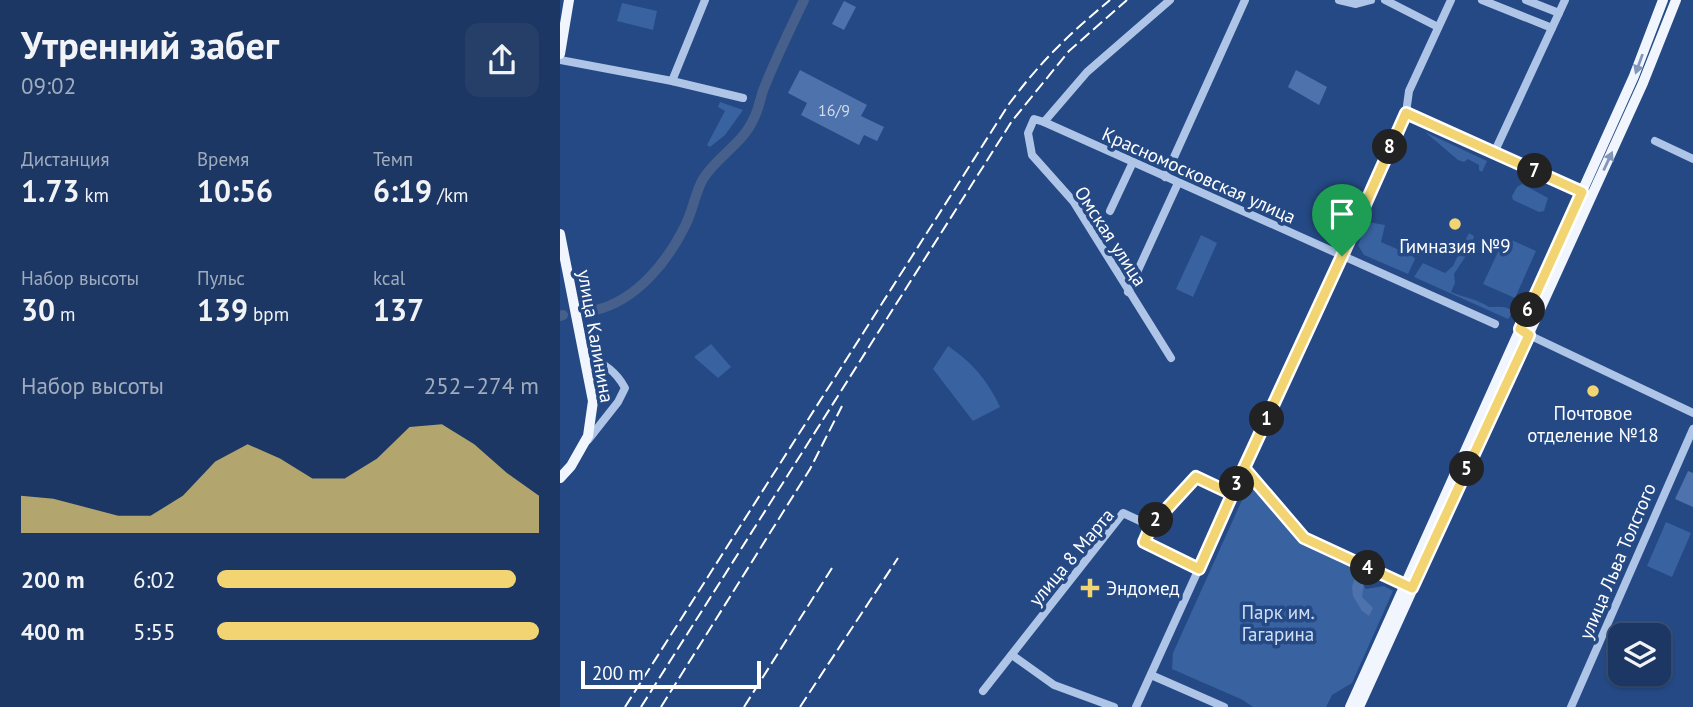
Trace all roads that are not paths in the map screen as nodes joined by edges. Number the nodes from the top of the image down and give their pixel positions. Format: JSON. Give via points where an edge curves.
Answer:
{"nodes":[{"id":1,"x":569,"y":0,"type":"edge"},
{"id":2,"x":705,"y":0,"type":"edge"},
{"id":3,"x":1170,"y":0,"type":"edge"},
{"id":4,"x":1245,"y":0,"type":"edge"},
{"id":5,"x":1339,"y":0,"type":"edge"},
{"id":6,"x":1371,"y":0,"type":"edge"},
{"id":7,"x":1385,"y":0,"type":"edge"},
{"id":8,"x":1451,"y":0,"type":"edge"},
{"id":9,"x":1482,"y":0,"type":"edge"},
{"id":10,"x":1526,"y":0,"type":"edge"},
{"id":11,"x":1565,"y":0,"type":"edge"},
{"id":12,"x":1662,"y":0,"type":"edge"},
{"id":13,"x":1676,"y":0,"type":"edge"},
{"id":14,"x":1359,"y":2,"type":"edge"},
{"id":15,"x":1559,"y":13,"type":"junction"},
{"id":16,"x":1438,"y":27,"type":"junction"},
{"id":17,"x":1552,"y":28,"type":"junction"},
{"id":18,"x":560,"y":54,"type":"edge"},
{"id":19,"x":560,"y":60,"type":"edge"},
{"id":20,"x":672,"y":81,"type":"junction"},
{"id":21,"x":743,"y":99,"type":"dead end"},
{"id":22,"x":1406,"y":113,"type":"junction"},
{"id":23,"x":1044,"y":122,"type":"junction"},
{"id":24,"x":1655,"y":141,"type":"dead end"},
{"id":25,"x":1494,"y":153,"type":"junction"},
{"id":26,"x":1693,"y":159,"type":"edge"},
{"id":27,"x":1133,"y":162,"type":"junction"},
{"id":28,"x":1165,"y":177,"type":"junction"},
{"id":29,"x":1178,"y":183,"type":"junction"},
{"id":30,"x":1582,"y":192,"type":"junction"},
{"id":31,"x":1110,"y":211,"type":"dead end"},
{"id":32,"x":560,"y":234,"type":"edge"},
{"id":33,"x":1342,"y":256,"type":"junction"},
{"id":34,"x":562,"y":258,"type":"edge"},
{"id":35,"x":1128,"y":292,"type":"junction"},
{"id":36,"x":1495,"y":324,"type":"dead end"},
{"id":37,"x":1524,"y":332,"type":"junction"},
{"id":38,"x":585,"y":356,"type":"junction"},
{"id":39,"x":1171,"y":358,"type":"dead end"},
{"id":40,"x":1693,"y":413,"type":"edge"},
{"id":41,"x":1693,"y":429,"type":"edge"},
{"id":42,"x":582,"y":448,"type":"junction"},
{"id":43,"x":1244,"y":468,"type":"junction"},
{"id":44,"x":560,"y":478,"type":"edge"},
{"id":45,"x":1232,"y":494,"type":"junction"},
{"id":46,"x":1151,"y":526,"type":"junction"},
{"id":47,"x":1199,"y":569,"type":"junction"},
{"id":48,"x":1408,"y":586,"type":"junction"},
{"id":49,"x":1012,"y":655,"type":"junction"},
{"id":50,"x":1151,"y":675,"type":"junction"},
{"id":51,"x":983,"y":691,"type":"dead end"},
{"id":52,"x":1366,"y":701,"type":"edge"},
{"id":53,"x":1114,"y":707,"type":"edge"},
{"id":54,"x":1136,"y":707,"type":"edge"},
{"id":55,"x":1224,"y":707,"type":"edge"},
{"id":56,"x":1350,"y":707,"type":"edge"},
{"id":57,"x":1359,"y":707,"type":"edge"},
{"id":58,"x":1571,"y":707,"type":"edge"}],
"edges":[{"from":1,"to":18,"type":"main road"},
{"from":2,"to":20,"type":"street"},
{"from":3,"to":23,"type":"street","via":[[1087,72]]},
{"from":4,"to":28,"type":"street"},
{"from":5,"to":14,"type":"street"},
{"from":6,"to":14,"type":"street"},
{"from":7,"to":16,"type":"street"},
{"from":8,"to":16,"type":"street"},
{"from":9,"to":17,"type":"street"},
{"from":10,"to":15,"type":"street"},
{"from":11,"to":15,"type":"street"},
{"from":12,"to":30,"type":"main road","one_way":true},
{"from":37,"to":13,"type":"main road","one_way":true,"via":[[1643,83]]},
{"from":15,"to":17,"type":"street"},
{"from":16,"to":22,"type":"street","via":[[1409,91]]},
{"from":17,"to":25,"type":"street"},
{"from":19,"to":20,"type":"street"},
{"from":20,"to":21,"type":"street"},
{"from":22,"to":25,"type":"street"},
{"from":22,"to":33,"type":"street"},
{"from":23,"to":27,"type":"street","name":"Красномосковская улица"},
{"from":23,"to":35,"type":"street","name":"Омская улица","via":[[1034,119],[1028,133],[1032,155],[1073,201]]},
{"from":24,"to":26,"type":"street"},
{"from":25,"to":30,"type":"street"},
{"from":27,"to":28,"type":"street","name":"Красномосковская улица"},
{"from":27,"to":31,"type":"street"},
{"from":28,"to":29,"type":"street","name":"Красномосковская улица"},
{"from":29,"to":33,"type":"street","name":"Красномосковская улица"},
{"from":29,"to":35,"type":"street"},
{"from":30,"to":37,"type":"main road"},
{"from":32,"to":34,"type":"main road","name":"улица Калинина"},
{"from":33,"to":36,"type":"street","name":"Красномосковская улица"},
{"from":33,"to":43,"type":"street"},
{"from":34,"to":38,"type":"main road","name":"улица Калинина"},
{"from":35,"to":39,"type":"street","name":"Омская улица"},
{"from":37,"to":40,"type":"street"},
{"from":37,"to":48,"type":"main road"},
{"from":38,"to":42,"type":"main road","name":"улица Калинина","via":[[593,401]]},
{"from":38,"to":42,"type":"street","via":[[619,376],[625,388]]},
{"from":41,"to":58,"type":"street","name":"улица Льва Толстого"},
{"from":42,"to":44,"type":"main road","name":"улица Калинина"},
{"from":43,"to":45,"type":"street"},
{"from":43,"to":48,"type":"street","via":[[1304,538]]},
{"from":45,"to":46,"type":"street","via":[[1196,477]]},
{"from":45,"to":47,"type":"street"},
{"from":46,"to":47,"type":"street","via":[[1144,542]]},
{"from":46,"to":49,"type":"street","name":"улица 8 Марта","via":[[1123,513]]},
{"from":47,"to":50,"type":"street"},
{"from":48,"to":52,"type":"main road"},
{"from":48,"to":56,"type":"main road"},
{"from":49,"to":51,"type":"street","name":"улица 8 Марта"},
{"from":49,"to":53,"type":"street","via":[[1054,685]]},
{"from":50,"to":54,"type":"street"},
{"from":50,"to":55,"type":"street"},
{"from":52,"to":57,"type":"main road"}]}
